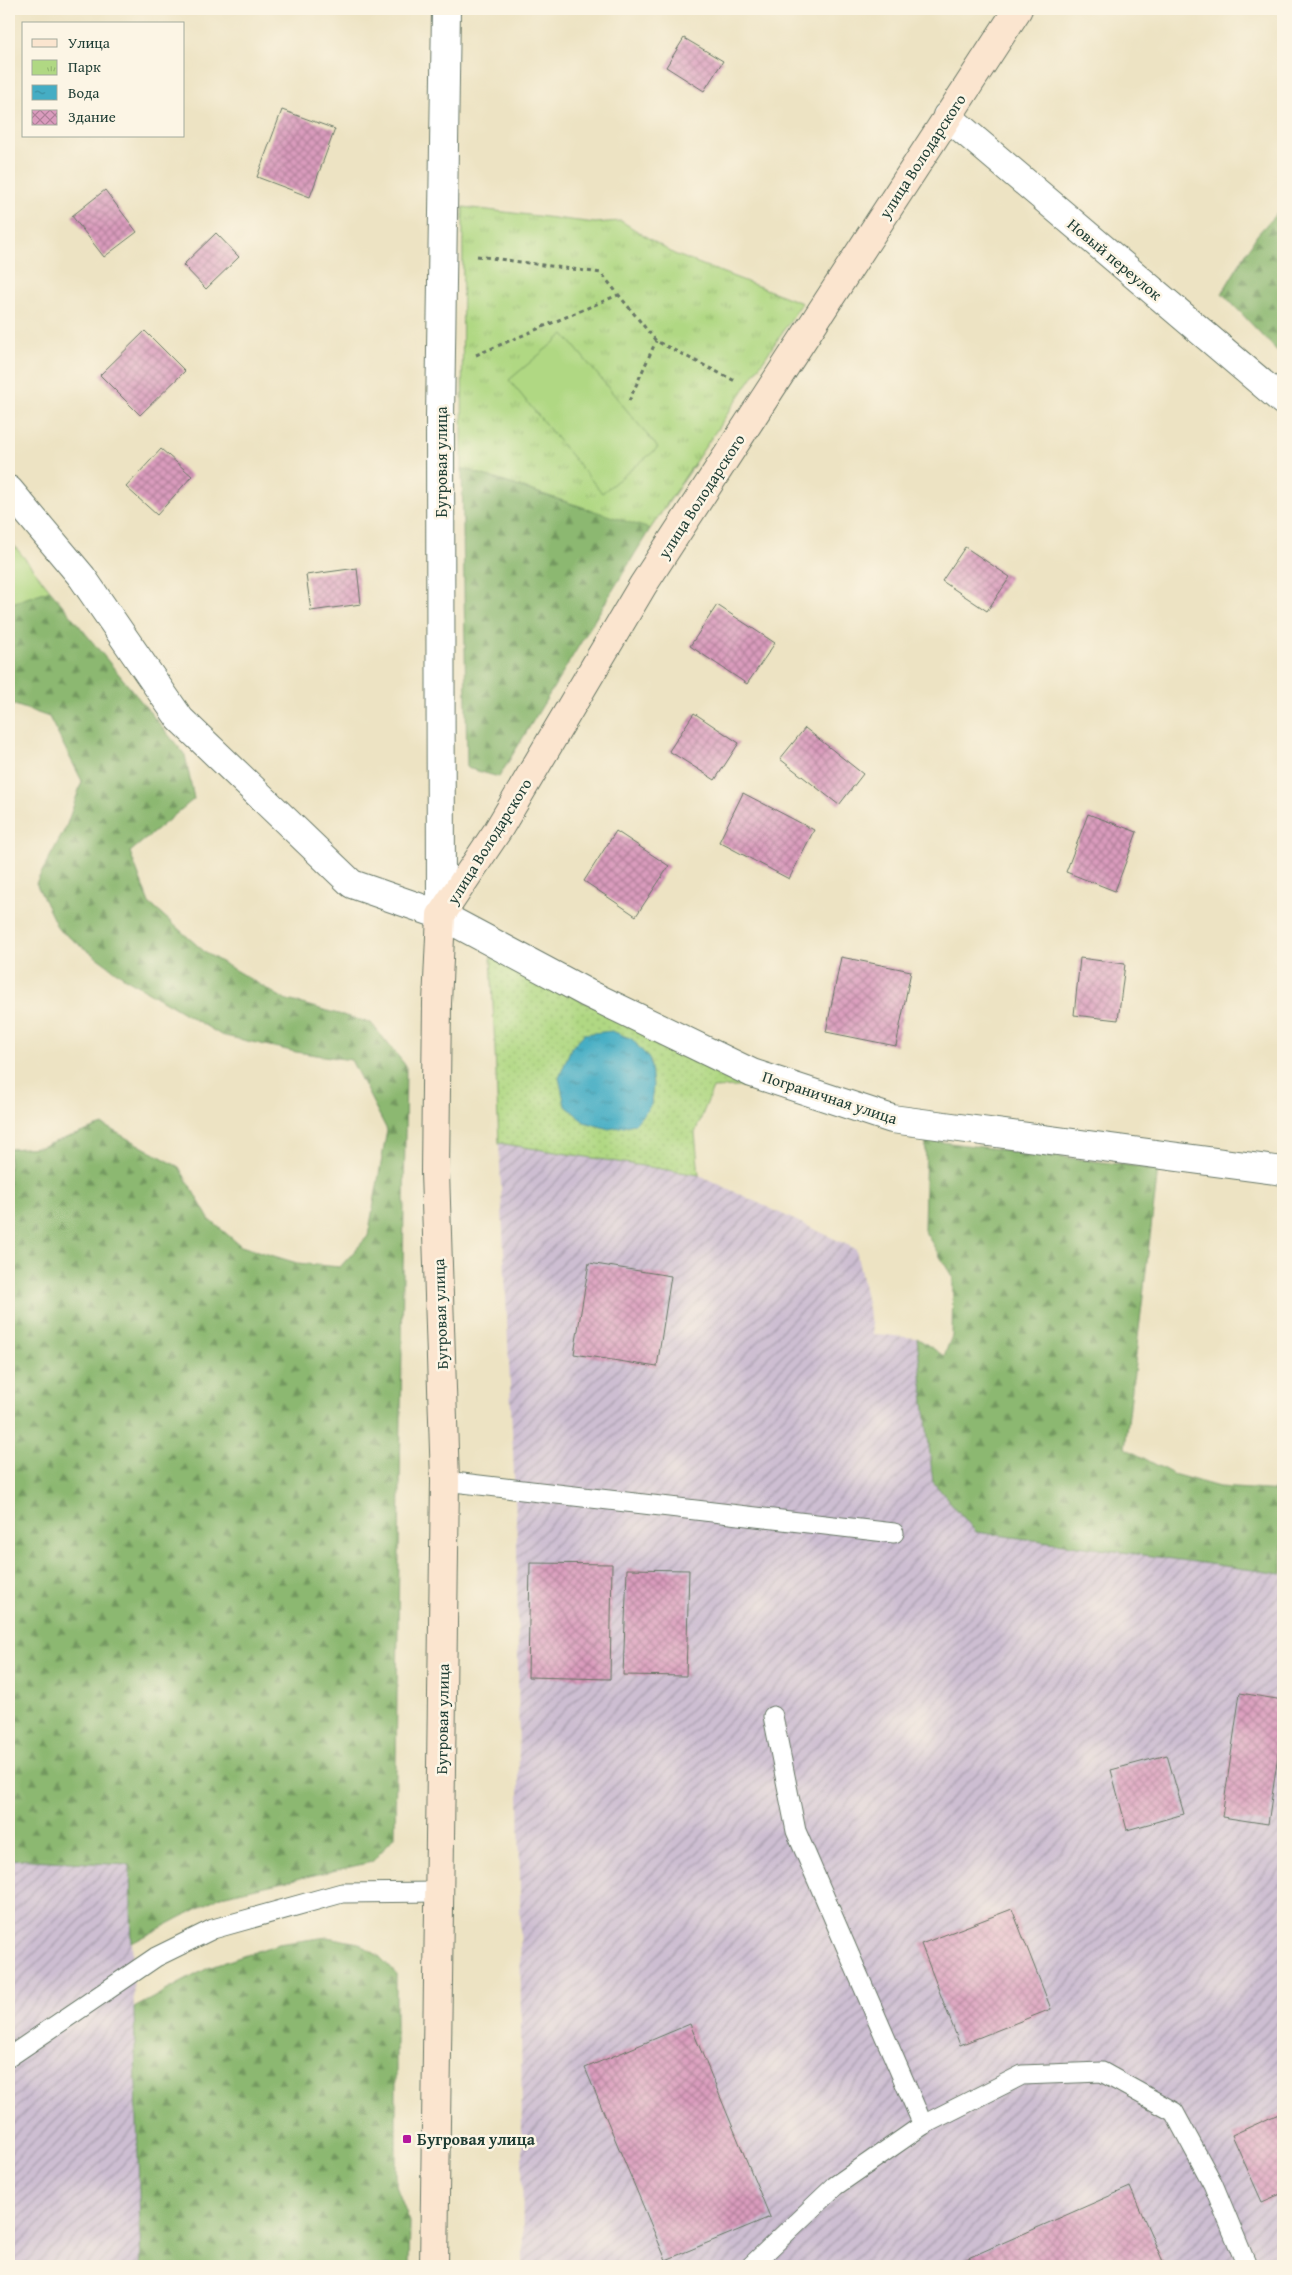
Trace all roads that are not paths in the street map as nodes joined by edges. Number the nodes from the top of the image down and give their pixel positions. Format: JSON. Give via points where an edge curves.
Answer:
{"nodes":[{"id":1,"x":446,"y":9,"type":"edge"},
{"id":2,"x":1018,"y":9,"type":"edge"},
{"id":3,"x":947,"y":116,"type":"junction"},
{"id":4,"x":1283,"y":401,"type":"edge"},
{"id":5,"x":9,"y":490,"type":"edge"},
{"id":6,"x":441,"y":915,"type":"junction"},
{"id":7,"x":1283,"y":1171,"type":"edge"},
{"id":8,"x":435,"y":1172,"type":"joint"},
{"id":9,"x":445,"y":1481,"type":"junction"},
{"id":10,"x":894,"y":1533,"type":"dead end"},
{"id":11,"x":773,"y":1716,"type":"dead end"},
{"id":12,"x":440,"y":1892,"type":"junction"},
{"id":13,"x":9,"y":2057,"type":"edge"},
{"id":14,"x":924,"y":2125,"type":"junction"},
{"id":15,"x":434,"y":2266,"type":"edge"},
{"id":16,"x":750,"y":2266,"type":"edge"},
{"id":17,"x":1247,"y":2266,"type":"edge"}],
"edges":[{"from":1,"to":6,"type":"street","name":"Бугровая улица","via":[[441,357]]},
{"from":2,"to":3,"type":"street","name":"улица Володарского"},
{"from":3,"to":4,"type":"street","name":"Новый переулок"},
{"from":3,"to":6,"type":"street","name":"улица Володарского","via":[[643,585],[498,830]]},
{"from":5,"to":6,"type":"street","name":"Пограничная улица","via":[[82,577],[180,719],[352,884]]},
{"from":6,"to":7,"type":"street","name":"Пограничная улица","via":[[587,993],[752,1073],[892,1119]]},
{"from":6,"to":8,"type":"street","name":"улица Володарского"},
{"from":8,"to":9,"type":"street","name":"Бугровая улица"},
{"from":9,"to":10,"type":"lane"},
{"from":9,"to":12,"type":"street","name":"Бугровая улица"},
{"from":11,"to":14,"type":"lane","via":[[796,1831]]},
{"from":12,"to":13,"type":"lane","via":[[342,1893],[213,1928],[156,1957]]},
{"from":12,"to":15,"type":"street","name":"Бугровая улица"},
{"from":14,"to":16,"type":"lane","via":[[835,2186]]},
{"from":14,"to":17,"type":"lane","via":[[1022,2075],[1102,2072],[1174,2112],[1213,2184]]}]}
